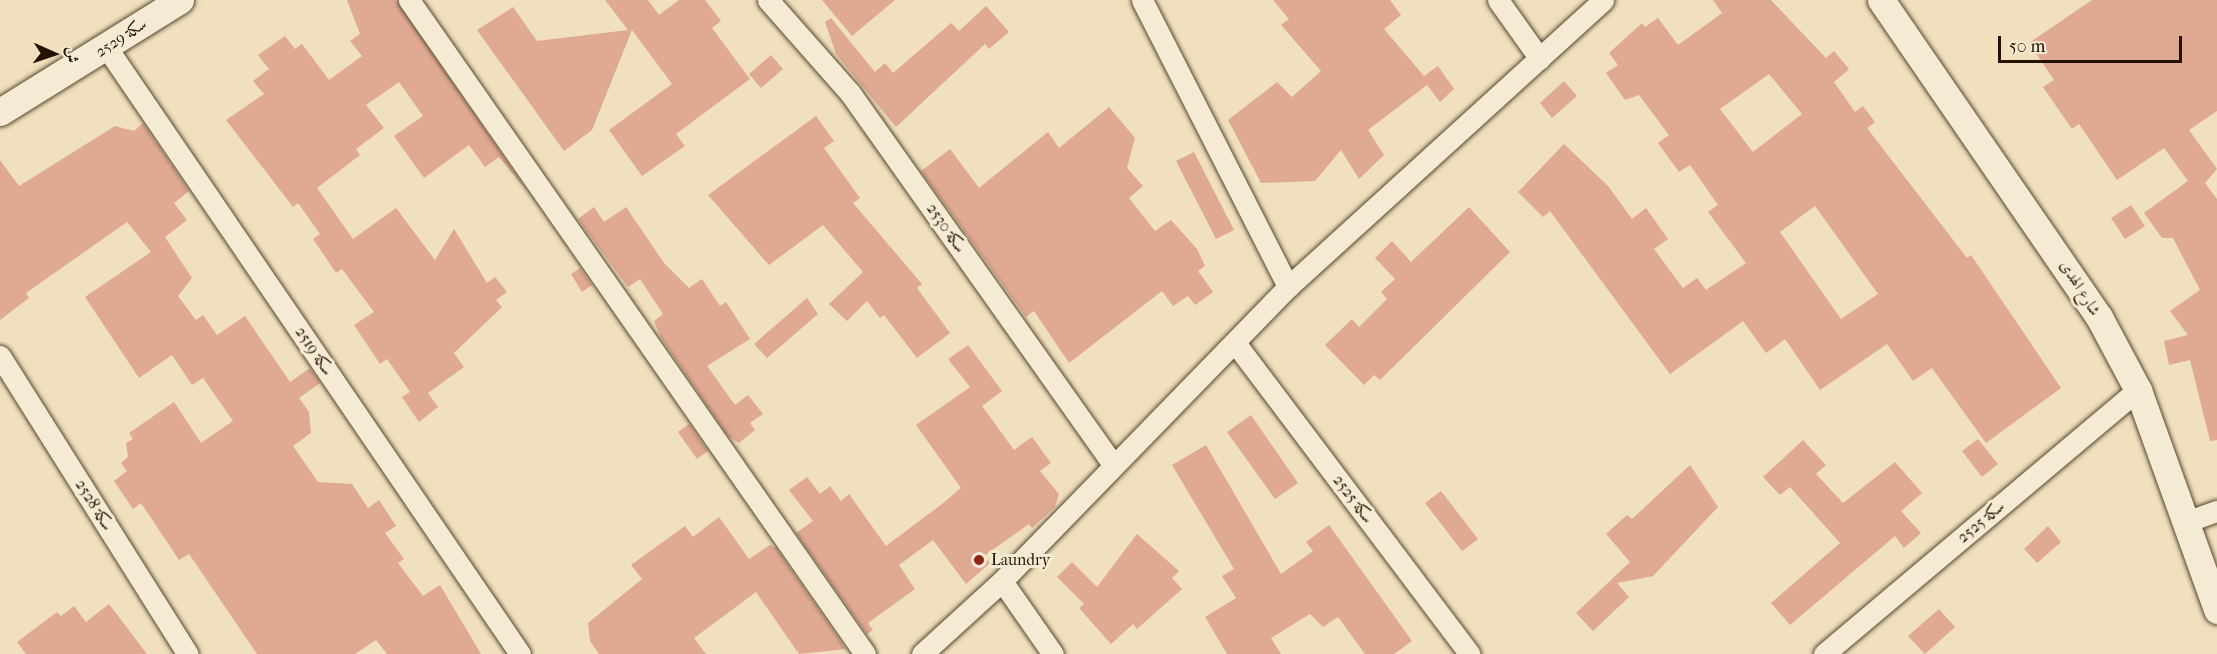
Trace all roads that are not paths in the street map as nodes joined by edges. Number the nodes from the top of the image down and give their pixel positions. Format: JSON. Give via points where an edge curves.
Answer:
{"nodes":[{"id":1,"x":180,"y":0,"type":"edge"},
{"id":2,"x":409,"y":0,"type":"edge"},
{"id":3,"x":768,"y":0,"type":"edge"},
{"id":4,"x":1142,"y":0,"type":"edge"},
{"id":5,"x":1498,"y":0,"type":"edge"},
{"id":6,"x":1603,"y":0,"type":"edge"},
{"id":7,"x":1881,"y":0,"type":"edge"},
{"id":8,"x":107,"y":48,"type":"junction"},
{"id":9,"x":1540,"y":59,"type":"junction"},
{"id":10,"x":0,"y":112,"type":"edge"},
{"id":11,"x":1288,"y":287,"type":"junction"},
{"id":12,"x":1236,"y":344,"type":"junction"},
{"id":13,"x":0,"y":356,"type":"edge"},
{"id":14,"x":2138,"y":390,"type":"junction"},
{"id":15,"x":1113,"y":465,"type":"junction"},
{"id":16,"x":2217,"y":511,"type":"edge"},
{"id":17,"x":2186,"y":522,"type":"junction"},
{"id":18,"x":1002,"y":581,"type":"junction"},
{"id":19,"x":2217,"y":610,"type":"edge"},
{"id":20,"x":188,"y":654,"type":"edge"},
{"id":21,"x":520,"y":654,"type":"edge"},
{"id":22,"x":865,"y":654,"type":"edge"},
{"id":23,"x":922,"y":654,"type":"edge"},
{"id":24,"x":1053,"y":654,"type":"edge"},
{"id":25,"x":1470,"y":654,"type":"edge"},
{"id":26,"x":1824,"y":654,"type":"edge"}],
"edges":[{"from":1,"to":8,"type":"street","name":"سكة 2529"},
{"from":2,"to":22,"type":"street"},
{"from":3,"to":15,"type":"street","name":"سكة 2530","via":[[850,93]]},
{"from":4,"to":11,"type":"street"},
{"from":5,"to":9,"type":"street"},
{"from":6,"to":9,"type":"street"},
{"from":7,"to":14,"type":"street","name":"شارع الهدى","via":[[2051,240]]},
{"from":8,"to":10,"type":"street","name":"سكة 2529"},
{"from":8,"to":21,"type":"street","name":"سكة 2519"},
{"from":9,"to":11,"type":"street"},
{"from":11,"to":12,"type":"street"},
{"from":12,"to":15,"type":"street"},
{"from":12,"to":25,"type":"street","name":"سكة 2525"},
{"from":13,"to":20,"type":"street","name":"سكة 2528"},
{"from":14,"to":17,"type":"street","name":"شارع الهدى"},
{"from":14,"to":26,"type":"street","name":"سكة 2525"},
{"from":15,"to":18,"type":"street"},
{"from":16,"to":17,"type":"street"},
{"from":17,"to":19,"type":"street","name":"شارع الهدى"},
{"from":18,"to":23,"type":"street"},
{"from":18,"to":24,"type":"street"}]}
